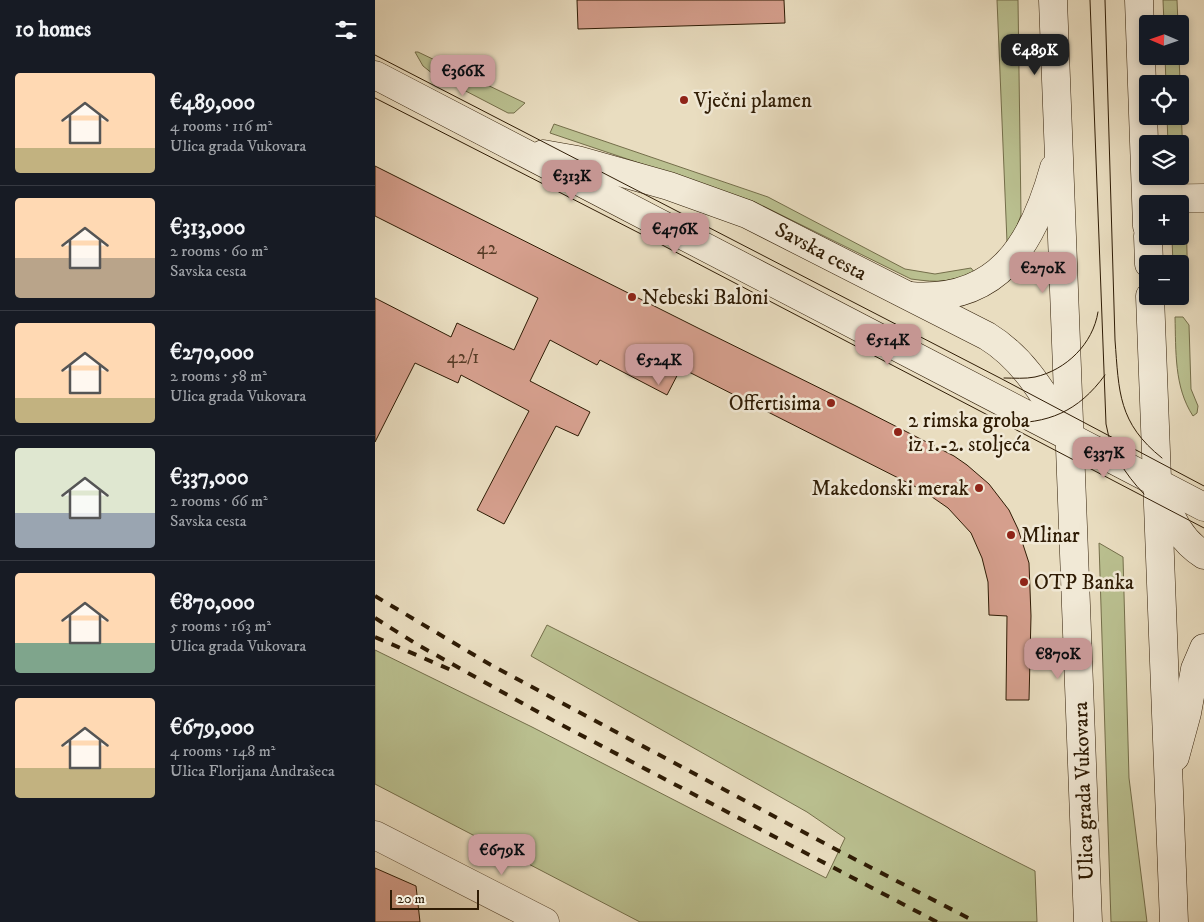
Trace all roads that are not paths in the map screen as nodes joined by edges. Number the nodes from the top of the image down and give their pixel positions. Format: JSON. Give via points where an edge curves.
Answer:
{"nodes":[{"id":1,"x":1053,"y":0,"type":"edge"},
{"id":2,"x":1139,"y":0,"type":"edge"},
{"id":3,"x":375,"y":75,"type":"edge"},
{"id":4,"x":1059,"y":150,"type":"junction"},
{"id":5,"x":519,"y":151,"type":"junction"},
{"id":6,"x":1147,"y":195,"type":"edge"},
{"id":7,"x":1189,"y":198,"type":"edge"},
{"id":8,"x":1204,"y":198,"type":"edge"},
{"id":9,"x":907,"y":296,"type":"junction"},
{"id":10,"x":1150,"y":305,"type":"edge"},
{"id":11,"x":1070,"y":437,"type":"junction"},
{"id":12,"x":1157,"y":483,"type":"junction"},
{"id":13,"x":1204,"y":507,"type":"edge"},
{"id":14,"x":1204,"y":554,"type":"edge"},
{"id":15,"x":1204,"y":648,"type":"edge"},
{"id":16,"x":1168,"y":780,"type":"junction"},
{"id":17,"x":375,"y":835,"type":"edge"},
{"id":18,"x":545,"y":922,"type":"edge"},
{"id":19,"x":1088,"y":922,"type":"edge"},
{"id":20,"x":1173,"y":922,"type":"edge"}],
"edges":[{"from":1,"to":4,"type":"main road","name":"Ulica grada Vukovara"},
{"from":2,"to":6,"type":"main road"},
{"from":3,"to":5,"type":"main road","name":"Savska cesta"},
{"from":4,"to":9,"type":"main road","via":[[1051,182],[1027,238],[995,276],[965,290],[942,296]]},
{"from":4,"to":11,"type":"main road","name":"Ulica grada Vukovara"},
{"from":5,"to":9,"type":"main road","name":"Savska cesta","via":[[577,160],[730,207]]},
{"from":5,"to":11,"type":"main road","name":"Savska cesta"},
{"from":7,"to":8,"type":"main road"},
{"from":9,"to":11,"type":"main road","name":"Savska cesta","via":[[987,336],[1011,352],[1039,385]]},
{"from":10,"to":12,"type":"main road"},
{"from":11,"to":12,"type":"main road","name":"Savska cesta"},
{"from":11,"to":19,"type":"main road","name":"Ulica grada Vukovara"},
{"from":12,"to":13,"type":"main road","name":"Savska cesta"},
{"from":12,"to":14,"type":"main road","via":[[1181,534],[1188,544]]},
{"from":12,"to":16,"type":"main road"},
{"from":15,"to":16,"type":"main road","via":[[1195,669],[1182,735]]},
{"from":16,"to":20,"type":"main road"},
{"from":17,"to":18,"type":"main road"}]}
